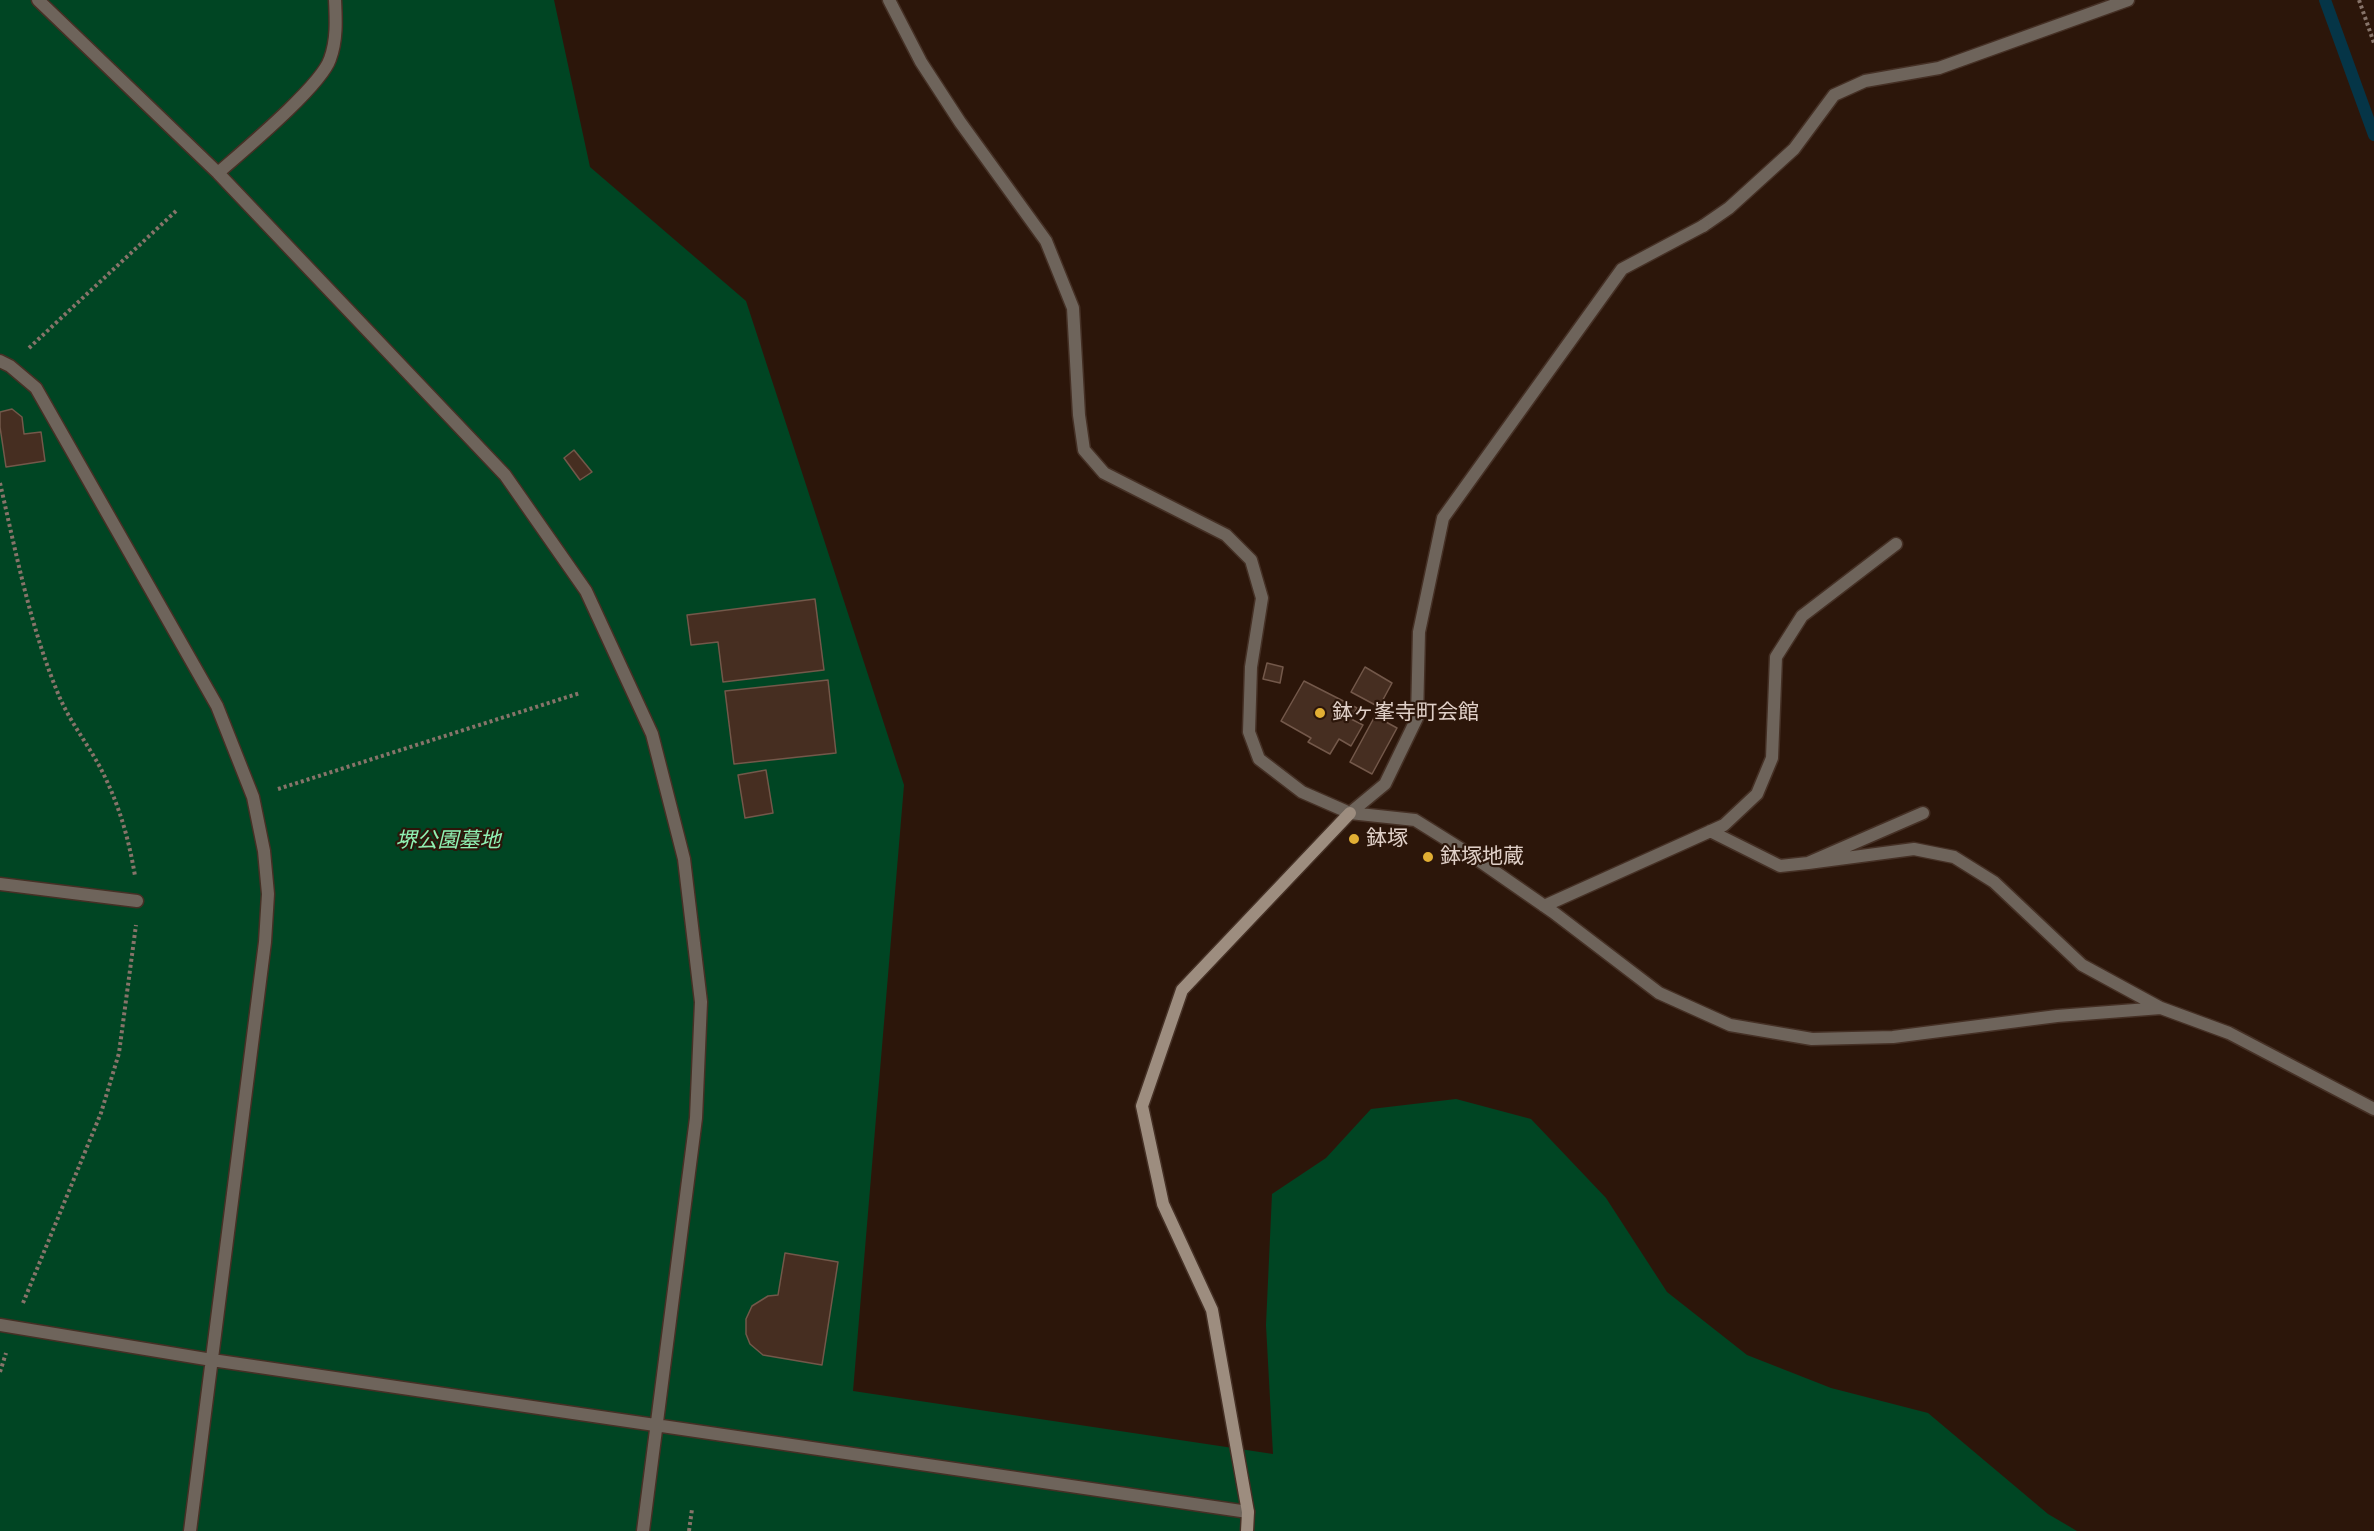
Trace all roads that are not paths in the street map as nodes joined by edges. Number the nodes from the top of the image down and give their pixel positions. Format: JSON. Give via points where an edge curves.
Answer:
{"nodes":[{"id":1,"x":38,"y":0,"type":"edge"},
{"id":2,"x":335,"y":0,"type":"edge"},
{"id":3,"x":889,"y":0,"type":"edge"},
{"id":4,"x":2128,"y":0,"type":"edge"},
{"id":5,"x":218,"y":174,"type":"junction"},
{"id":6,"x":5,"y":364,"type":"edge"},
{"id":7,"x":1896,"y":544,"type":"dead end"},
{"id":8,"x":1350,"y":813,"type":"junction"},
{"id":9,"x":1923,"y":813,"type":"dead end"},
{"id":10,"x":1710,"y":831,"type":"junction"},
{"id":11,"x":1808,"y":863,"type":"junction"},
{"id":12,"x":0,"y":884,"type":"edge"},
{"id":13,"x":137,"y":901,"type":"road end"},
{"id":14,"x":1544,"y":906,"type":"junction"},
{"id":15,"x":2161,"y":1008,"type":"junction"},
{"id":16,"x":2374,"y":1109,"type":"edge"},
{"id":17,"x":0,"y":1325,"type":"edge"},
{"id":18,"x":212,"y":1360,"type":"junction"},
{"id":19,"x":657,"y":1424,"type":"junction"},
{"id":20,"x":1248,"y":1512,"type":"junction"},
{"id":21,"x":190,"y":1531,"type":"edge"},
{"id":22,"x":643,"y":1531,"type":"edge"},
{"id":23,"x":1247,"y":1531,"type":"edge"}],
"edges":[{"from":1,"to":5,"type":"street"},
{"from":2,"to":5,"type":"street","via":[[337,30],[330,61],[308,90]]},
{"from":3,"to":8,"type":"street","via":[[921,62],[960,122],[1046,241],[1072,308],[1084,450],[1104,473],[1226,535],[1251,560],[1262,598],[1251,667],[1249,732],[1259,759],[1302,792]]},
{"from":4,"to":8,"type":"street","via":[[1939,68],[1865,81],[1834,95],[1794,149],[1729,208],[1622,268],[1443,518],[1419,632],[1418,718],[1385,784]]},
{"from":5,"to":19,"type":"street","via":[[505,475],[586,591],[652,734],[684,859],[701,1002],[696,1118]]},
{"from":6,"to":18,"type":"street","via":[[36,388],[57,421],[217,706],[252,797],[264,851],[268,894],[265,942]]},
{"from":7,"to":10,"type":"street","via":[[1802,616],[1776,657],[1772,758],[1757,794],[1724,825]]},
{"from":8,"to":14,"type":"street","via":[[1415,820]]},
{"from":8,"to":20,"type":"street","via":[[1182,990],[1142,1106],[1163,1204],[1212,1310]]},
{"from":9,"to":11,"type":"street"},
{"from":10,"to":11,"type":"street","via":[[1780,866]]},
{"from":10,"to":14,"type":"street"},
{"from":11,"to":15,"type":"street","via":[[1914,849],[1954,857],[1994,882],[2082,964]]},
{"from":12,"to":13,"type":"street"},
{"from":14,"to":15,"type":"street","via":[[1659,993],[1730,1024],[1812,1039],[1893,1037],[2057,1016]]},
{"from":15,"to":16,"type":"street","via":[[2229,1033]]},
{"from":17,"to":18,"type":"street"},
{"from":18,"to":19,"type":"street"},
{"from":18,"to":21,"type":"street"},
{"from":19,"to":20,"type":"street"},
{"from":19,"to":22,"type":"street"},
{"from":20,"to":23,"type":"street"}]}
